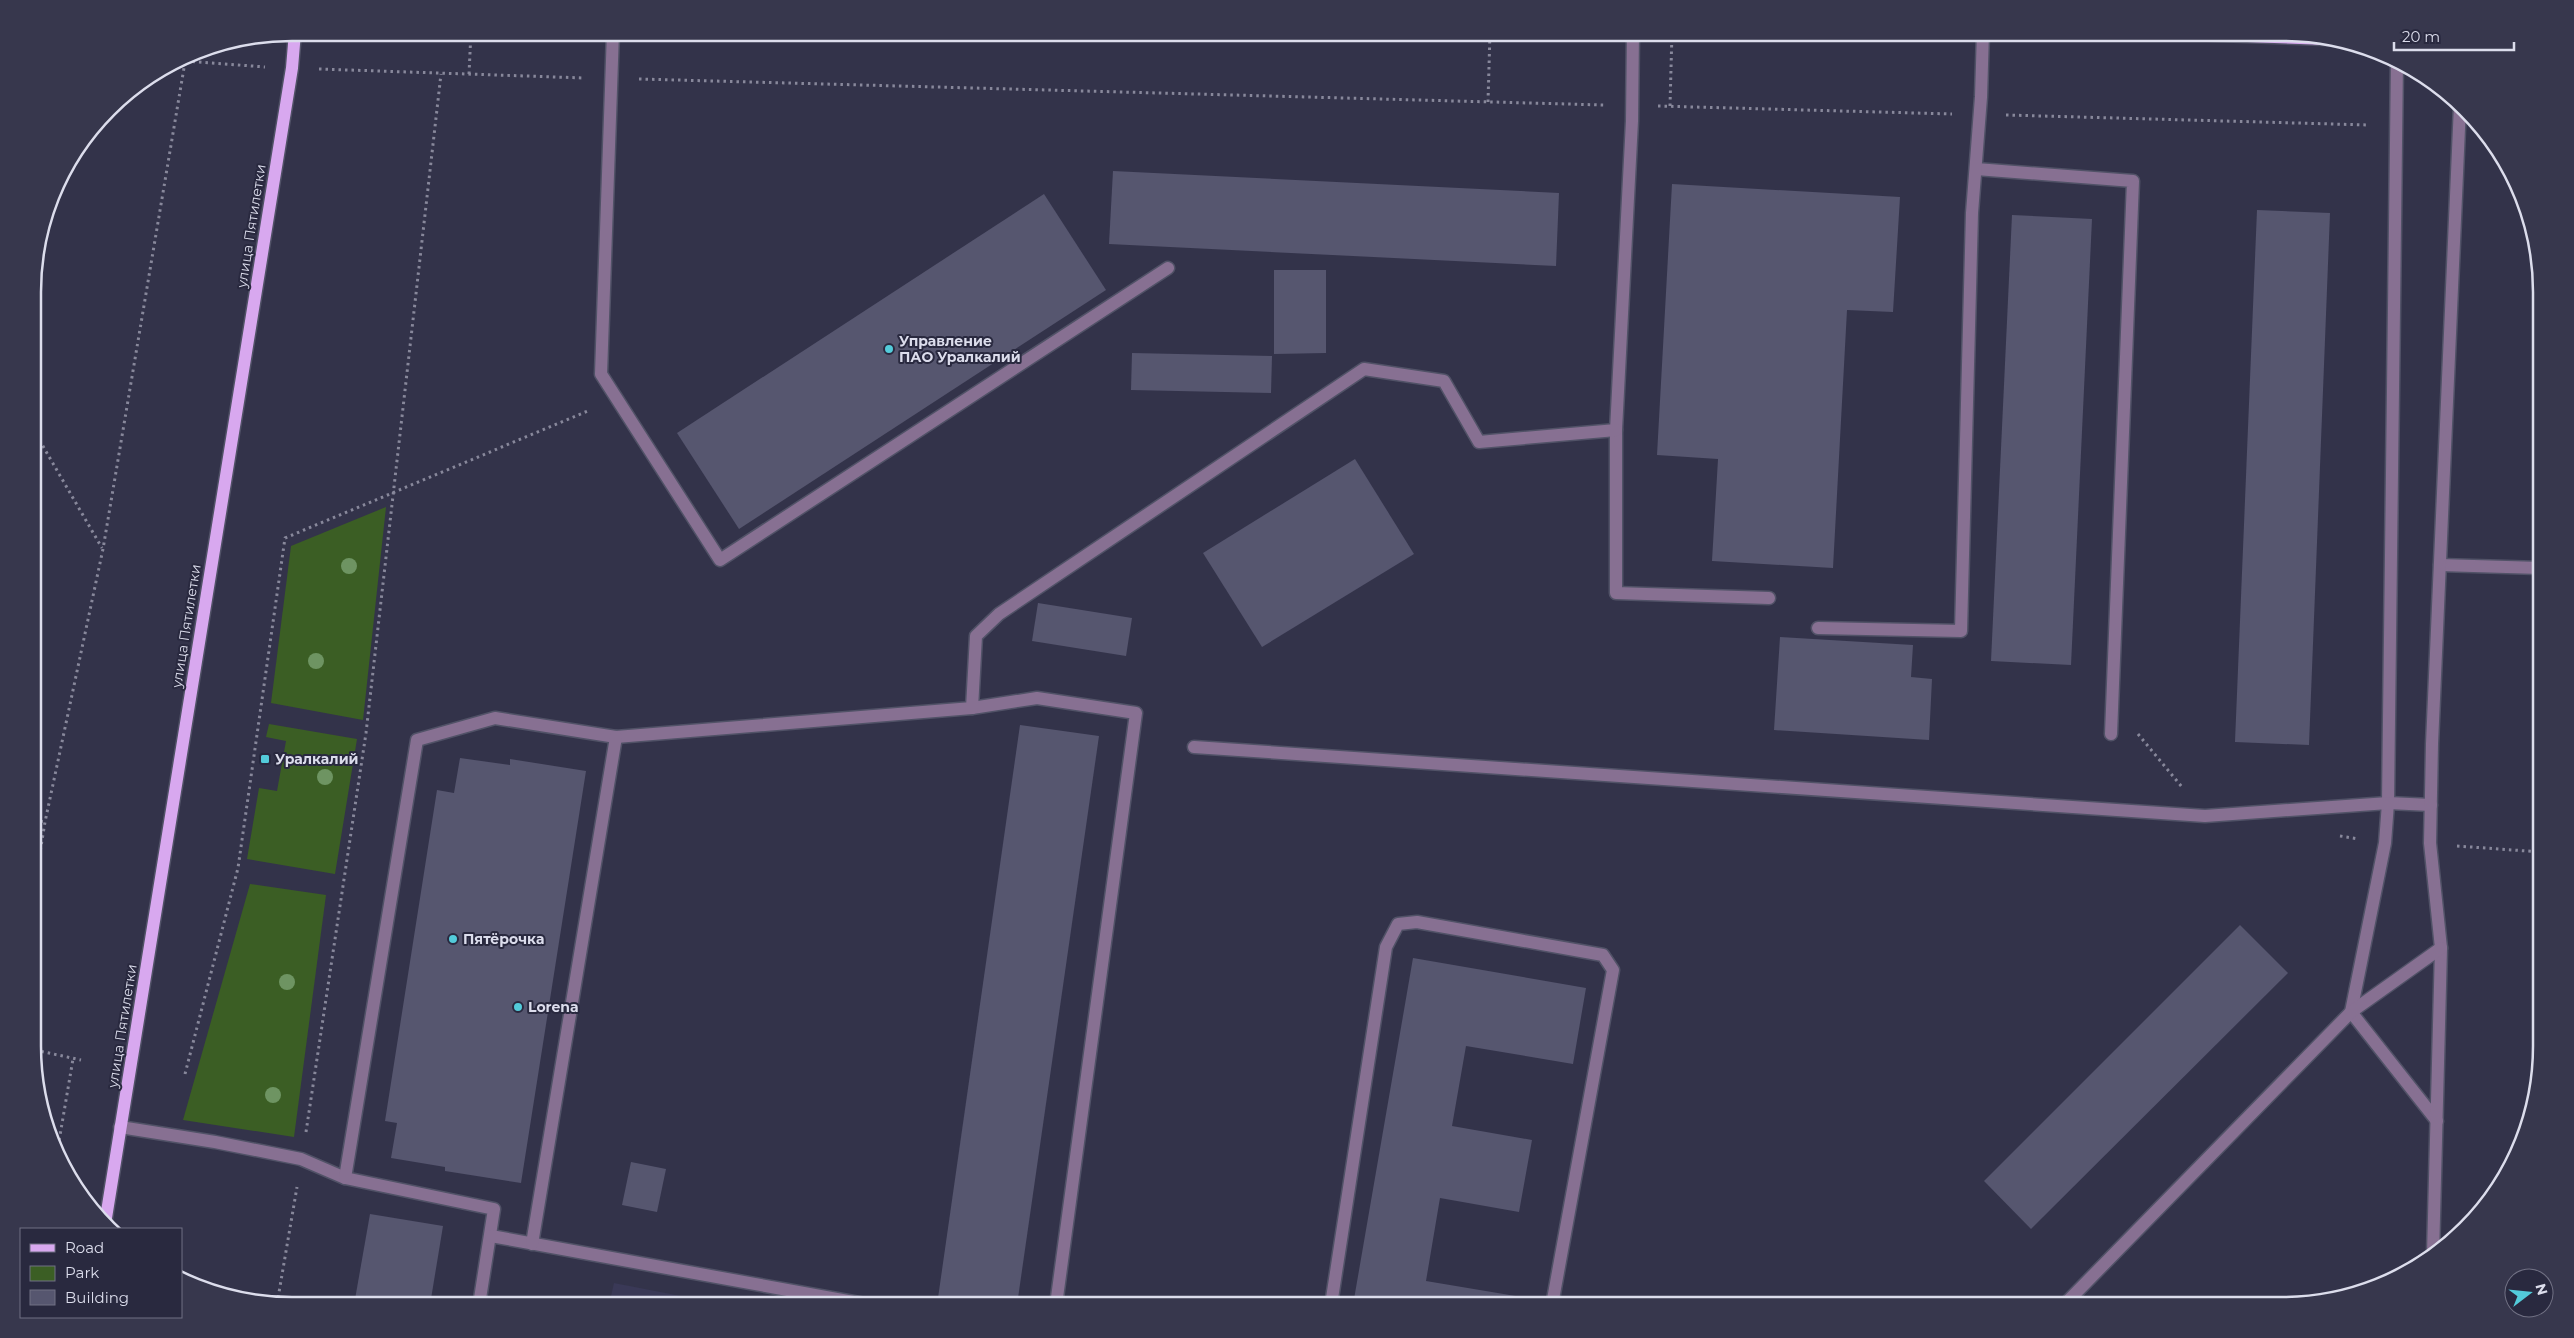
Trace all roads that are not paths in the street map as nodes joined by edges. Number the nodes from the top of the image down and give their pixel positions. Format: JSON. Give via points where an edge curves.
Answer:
{"nodes":[{"id":1,"x":295,"y":41,"type":"edge"},
{"id":2,"x":613,"y":41,"type":"edge"},
{"id":3,"x":1633,"y":41,"type":"edge"},
{"id":4,"x":1982,"y":41,"type":"edge"},
{"id":5,"x":2398,"y":70,"type":"edge"},
{"id":6,"x":2460,"y":116,"type":"edge"},
{"id":7,"x":1976,"y":169,"type":"junction"},
{"id":8,"x":1168,"y":268,"type":"dead end"},
{"id":9,"x":1616,"y":430,"type":"junction"},
{"id":10,"x":2440,"y":564,"type":"junction"},
{"id":11,"x":2533,"y":568,"type":"edge"},
{"id":12,"x":1769,"y":598,"type":"dead end"},
{"id":13,"x":1818,"y":628,"type":"dead end"},
{"id":14,"x":972,"y":708,"type":"junction"},
{"id":15,"x":2111,"y":734,"type":"road end"},
{"id":16,"x":616,"y":737,"type":"junction"},
{"id":17,"x":1194,"y":747,"type":"dead end"},
{"id":18,"x":2388,"y":803,"type":"junction"},
{"id":19,"x":2431,"y":805,"type":"junction"},
{"id":20,"x":2441,"y":948,"type":"junction"},
{"id":21,"x":2351,"y":1012,"type":"junction"},
{"id":22,"x":2438,"y":1121,"type":"junction"},
{"id":23,"x":120,"y":1127,"type":"junction"},
{"id":24,"x":345,"y":1178,"type":"junction"},
{"id":25,"x":107,"y":1214,"type":"edge"},
{"id":26,"x":491,"y":1236,"type":"junction"},
{"id":27,"x":532,"y":1244,"type":"junction"},
{"id":28,"x":2433,"y":1246,"type":"edge"},
{"id":29,"x":481,"y":1297,"type":"edge"},
{"id":30,"x":826,"y":1297,"type":"edge"},
{"id":31,"x":1057,"y":1297,"type":"edge"},
{"id":32,"x":1332,"y":1297,"type":"edge"},
{"id":33,"x":1553,"y":1297,"type":"edge"},
{"id":34,"x":2072,"y":1297,"type":"edge"}],
"edges":[{"from":1,"to":23,"type":"main road","name":"улица Пятилетки"},
{"from":2,"to":8,"type":"street","via":[[601,374],[720,560]]},
{"from":3,"to":9,"type":"street","via":[[1633,105]]},
{"from":4,"to":7,"type":"street"},
{"from":5,"to":18,"type":"street"},
{"from":6,"to":10,"type":"street"},
{"from":7,"to":13,"type":"street","via":[[1960,631]]},
{"from":7,"to":15,"type":"street","via":[[2133,181]]},
{"from":9,"to":12,"type":"street","via":[[1616,593]]},
{"from":9,"to":14,"type":"street","via":[[1479,442],[1444,382],[1364,369],[999,614],[976,636]]},
{"from":10,"to":11,"type":"street"},
{"from":10,"to":19,"type":"street"},
{"from":14,"to":16,"type":"street"},
{"from":14,"to":31,"type":"street","via":[[1037,698],[1136,712]]},
{"from":16,"to":24,"type":"street","via":[[495,718],[417,740]]},
{"from":16,"to":27,"type":"street"},
{"from":17,"to":18,"type":"street","via":[[2204,816]]},
{"from":18,"to":19,"type":"street"},
{"from":18,"to":21,"type":"street","via":[[2385,843]]},
{"from":19,"to":20,"type":"street","via":[[2430,843]]},
{"from":20,"to":21,"type":"street"},
{"from":20,"to":22,"type":"street"},
{"from":21,"to":22,"type":"street"},
{"from":21,"to":34,"type":"street"},
{"from":22,"to":28,"type":"street"},
{"from":23,"to":24,"type":"street","via":[[301,1159]]},
{"from":23,"to":25,"type":"main road","name":"улица Пятилетки"},
{"from":24,"to":26,"type":"street","via":[[494,1209]]},
{"from":26,"to":27,"type":"street"},
{"from":26,"to":29,"type":"street"},
{"from":27,"to":30,"type":"street"},
{"from":32,"to":33,"type":"street","via":[[1386,946],[1398,924],[1417,922],[1603,955],[1613,970]]}]}
